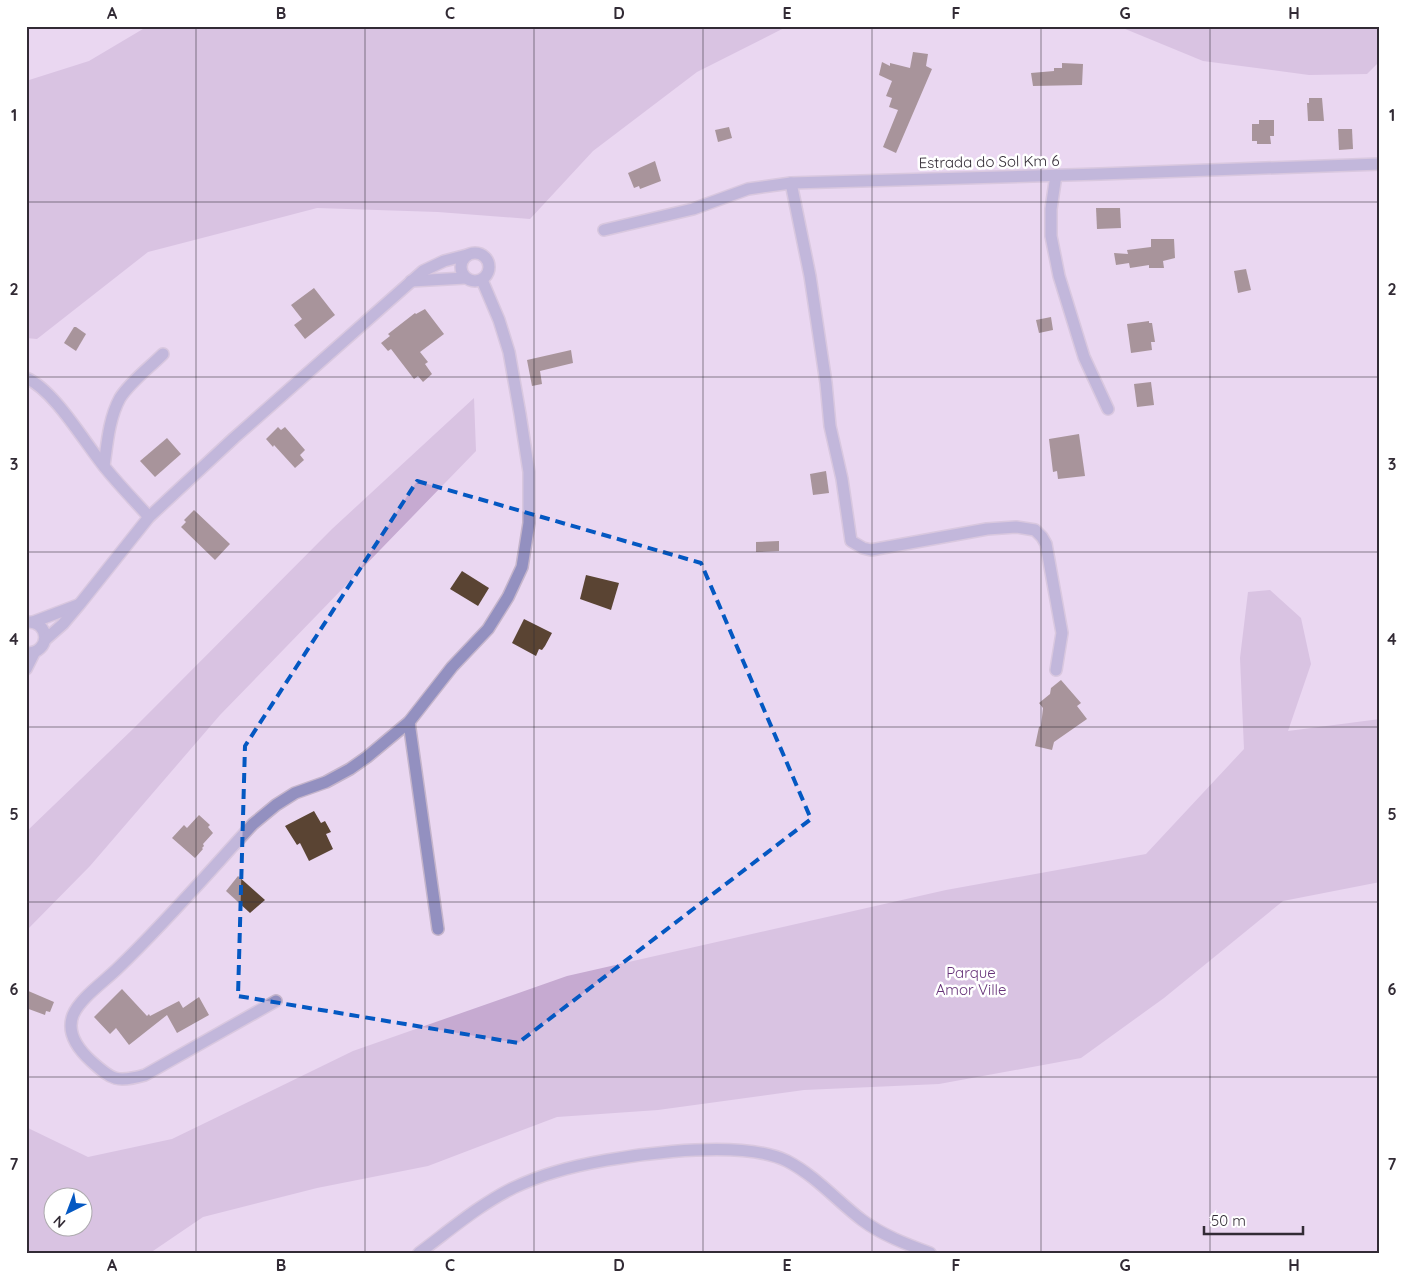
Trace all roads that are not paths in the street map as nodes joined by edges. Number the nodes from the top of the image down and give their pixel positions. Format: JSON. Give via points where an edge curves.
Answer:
{"nodes":[{"id":1,"x":1380,"y":164,"type":"edge"},
{"id":2,"x":1056,"y":175,"type":"junction"},
{"id":3,"x":791,"y":183,"type":"junction"},
{"id":4,"x":604,"y":230,"type":"dead end"},
{"id":5,"x":467,"y":255,"type":"junction"},
{"id":6,"x":465,"y":278,"type":"junction"},
{"id":7,"x":482,"y":280,"type":"junction"},
{"id":8,"x":411,"y":281,"type":"junction"},
{"id":9,"x":163,"y":354,"type":"dead end"},
{"id":10,"x":26,"y":378,"type":"edge"},
{"id":11,"x":1108,"y":409,"type":"dead end"},
{"id":12,"x":104,"y":466,"type":"junction"},
{"id":13,"x":149,"y":517,"type":"junction"},
{"id":14,"x":79,"y":605,"type":"junction"},
{"id":15,"x":28,"y":622,"type":"edge"},
{"id":16,"x":46,"y":639,"type":"junction"},
{"id":17,"x":30,"y":653,"type":"edge"},
{"id":18,"x":26,"y":669,"type":"edge"},
{"id":19,"x":1056,"y":670,"type":"dead end"},
{"id":20,"x":409,"y":722,"type":"junction"},
{"id":21,"x":438,"y":929,"type":"dead end"},
{"id":22,"x":276,"y":1001,"type":"dead end"},
{"id":23,"x":419,"y":1253,"type":"edge"},
{"id":24,"x":930,"y":1253,"type":"edge"}],
"edges":[{"from":1,"to":2,"type":"street","name":"Estrada do Sol Km 6"},
{"from":2,"to":3,"type":"street","name":"Estrada do Sol Km 6"},
{"from":2,"to":11,"type":"street","via":[[1051,236],[1059,276],[1084,357]]},
{"from":3,"to":4,"type":"street","name":"Estrada do Sol Km 6","via":[[748,190],[694,209]]},
{"from":3,"to":19,"type":"street","via":[[810,276],[830,426],[851,541],[871,550],[987,529],[1016,527],[1035,530],[1046,544],[1061,623],[1062,644]]},
{"from":5,"to":6,"type":"street","via":[[461,266]]},
{"from":5,"to":7,"type":"street","via":[[480,254],[487,260],[489,268]]},
{"from":5,"to":8,"type":"street","via":[[434,265]]},
{"from":6,"to":7,"type":"street"},
{"from":6,"to":8,"type":"street"},
{"from":7,"to":20,"type":"street","via":[[509,352],[522,424],[528,472],[529,523],[522,567],[488,629],[452,667]]},
{"from":8,"to":13,"type":"street"},
{"from":9,"to":12,"type":"street","via":[[120,400],[110,430]]},
{"from":10,"to":12,"type":"street","via":[[51,397]]},
{"from":12,"to":13,"type":"street"},
{"from":13,"to":14,"type":"street"},
{"from":14,"to":15,"type":"street"},
{"from":14,"to":16,"type":"street"},
{"from":15,"to":16,"type":"street","via":[[40,626]]},
{"from":16,"to":17,"type":"street","via":[[42,648]]},
{"from":17,"to":18,"type":"street"},
{"from":20,"to":21,"type":"street"},
{"from":20,"to":22,"type":"street","via":[[350,769],[295,793],[253,824],[118,968],[90,993],[74,1014],[71,1026],[73,1039],[82,1053],[104,1073],[128,1080],[145,1075]]},
{"from":23,"to":24,"type":"street","via":[[513,1188],[555,1172],[618,1158],[678,1151],[734,1150],[786,1161],[816,1180],[879,1231]]}]}
